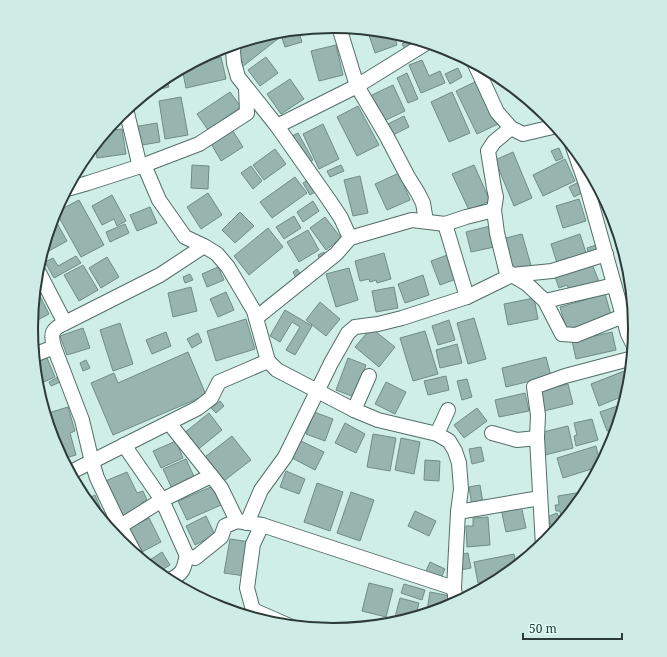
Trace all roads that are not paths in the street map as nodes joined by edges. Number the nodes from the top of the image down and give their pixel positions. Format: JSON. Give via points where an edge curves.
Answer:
{"nodes":[{"id":1,"x":341,"y":33,"type":"edge"},
{"id":2,"x":421,"y":47,"type":"edge"},
{"id":3,"x":233,"y":51,"type":"edge"},
{"id":4,"x":478,"y":71,"type":"edge"},
{"id":5,"x":357,"y":86,"type":"junction"},
{"id":6,"x":246,"y":88,"type":"junction"},
{"id":7,"x":128,"y":117,"type":"edge"},
{"id":8,"x":277,"y":126,"type":"junction"},
{"id":9,"x":511,"y":128,"type":"junction"},
{"id":10,"x":550,"y":128,"type":"edge"},
{"id":11,"x":142,"y":166,"type":"junction"},
{"id":12,"x":588,"y":179,"type":"edge"},
{"id":13,"x":75,"y":187,"type":"edge"},
{"id":14,"x":494,"y":210,"type":"junction"},
{"id":15,"x":426,"y":221,"type":"junction"},
{"id":16,"x":445,"y":224,"type":"junction"},
{"id":17,"x":350,"y":238,"type":"junction"},
{"id":18,"x":204,"y":246,"type":"junction"},
{"id":19,"x":606,"y":254,"type":"junction"},
{"id":20,"x":512,"y":275,"type":"junction"},
{"id":21,"x":43,"y":280,"type":"edge"},
{"id":22,"x":614,"y":284,"type":"junction"},
{"id":23,"x":467,"y":297,"type":"junction"},
{"id":24,"x":545,"y":301,"type":"junction"},
{"id":25,"x":623,"y":316,"type":"junction"},
{"id":26,"x":256,"y":318,"type":"junction"},
{"id":27,"x":66,"y":323,"type":"junction"},
{"id":28,"x":629,"y":335,"type":"edge"},
{"id":29,"x":54,"y":348,"type":"junction"},
{"id":30,"x":40,"y":353,"type":"edge"},
{"id":31,"x":627,"y":360,"type":"edge"},
{"id":32,"x":268,"y":361,"type":"junction"},
{"id":33,"x":368,"y":376,"type":"dead end"},
{"id":34,"x":317,"y":391,"type":"junction"},
{"id":35,"x":354,"y":410,"type":"junction"},
{"id":36,"x":448,"y":410,"type":"dead end"},
{"id":37,"x":169,"y":423,"type":"junction"},
{"id":38,"x":492,"y":433,"type":"dead end"},
{"id":39,"x":437,"y":434,"type":"junction"},
{"id":40,"x":537,"y":438,"type":"junction"},
{"id":41,"x":124,"y":445,"type":"junction"},
{"id":42,"x":92,"y":462,"type":"junction"},
{"id":43,"x":75,"y":470,"type":"edge"},
{"id":44,"x":211,"y":476,"type":"junction"},
{"id":45,"x":540,"y":498,"type":"junction"},
{"id":46,"x":162,"y":500,"type":"junction"},
{"id":47,"x":458,"y":512,"type":"junction"},
{"id":48,"x":242,"y":522,"type":"junction"},
{"id":49,"x":262,"y":525,"type":"junction"},
{"id":50,"x":114,"y":526,"type":"edge"},
{"id":51,"x":116,"y":528,"type":"edge"},
{"id":52,"x":542,"y":537,"type":"edge"},
{"id":53,"x":187,"y":556,"type":"junction"},
{"id":54,"x":175,"y":577,"type":"edge"},
{"id":55,"x":454,"y":588,"type":"junction"},
{"id":56,"x":455,"y":598,"type":"edge"},
{"id":57,"x":267,"y":616,"type":"edge"}],
"edges":[{"from":1,"to":5,"type":"street"},
{"from":2,"to":5,"type":"street"},
{"from":3,"to":6,"type":"street","via":[[238,76]]},
{"from":4,"to":9,"type":"street","via":[[497,112]]},
{"from":5,"to":8,"type":"street"},
{"from":5,"to":15,"type":"street","via":[[418,193],[423,203]]},
{"from":6,"to":8,"type":"street"},
{"from":6,"to":11,"type":"street","via":[[247,113],[199,144]]},
{"from":7,"to":11,"type":"street"},
{"from":8,"to":17,"type":"street","via":[[341,218]]},
{"from":9,"to":10,"type":"street","via":[[523,134]]},
{"from":9,"to":14,"type":"street","via":[[494,142],[488,151],[496,197]]},
{"from":11,"to":13,"type":"street"},
{"from":11,"to":18,"type":"street","via":[[159,200],[185,237]]},
{"from":12,"to":19,"type":"street"},
{"from":14,"to":16,"type":"street"},
{"from":14,"to":20,"type":"street","via":[[506,270]]},
{"from":15,"to":16,"type":"street"},
{"from":15,"to":17,"type":"street","via":[[412,220]]},
{"from":16,"to":23,"type":"street"},
{"from":17,"to":26,"type":"street","via":[[336,254]]},
{"from":18,"to":26,"type":"street","via":[[217,254],[228,267],[254,310]]},
{"from":18,"to":27,"type":"street","via":[[160,275]]},
{"from":19,"to":20,"type":"street","via":[[552,271]]},
{"from":19,"to":22,"type":"street"},
{"from":20,"to":23,"type":"street"},
{"from":20,"to":24,"type":"street","via":[[527,284]]},
{"from":21,"to":27,"type":"street"},
{"from":22,"to":24,"type":"street"},
{"from":22,"to":25,"type":"street"},
{"from":23,"to":34,"type":"street","via":[[402,318],[355,327],[348,333]]},
{"from":24,"to":25,"type":"street","via":[[562,334],[576,335]]},
{"from":25,"to":28,"type":"street"},
{"from":26,"to":32,"type":"street"},
{"from":27,"to":29,"type":"street","via":[[52,332]]},
{"from":29,"to":30,"type":"street"},
{"from":29,"to":42,"type":"street","via":[[82,420]]},
{"from":31,"to":40,"type":"street","via":[[564,376],[534,387],[538,415]]},
{"from":32,"to":34,"type":"street","via":[[277,370]]},
{"from":32,"to":37,"type":"street","via":[[220,382],[211,398]]},
{"from":33,"to":35,"type":"street"},
{"from":34,"to":35,"type":"street"},
{"from":34,"to":48,"type":"street","via":[[285,457]]},
{"from":35,"to":39,"type":"street","via":[[378,420]]},
{"from":36,"to":39,"type":"street"},
{"from":37,"to":41,"type":"street"},
{"from":37,"to":44,"type":"street"},
{"from":38,"to":40,"type":"street","via":[[517,440]]},
{"from":39,"to":47,"type":"street","via":[[449,441],[460,463],[461,489]]},
{"from":40,"to":45,"type":"street"},
{"from":41,"to":42,"type":"street"},
{"from":41,"to":46,"type":"street"},
{"from":42,"to":43,"type":"street"},
{"from":42,"to":50,"type":"street"},
{"from":44,"to":46,"type":"street"},
{"from":44,"to":48,"type":"street"},
{"from":45,"to":47,"type":"street"},
{"from":45,"to":52,"type":"street"},
{"from":46,"to":51,"type":"street"},
{"from":46,"to":53,"type":"street"},
{"from":47,"to":55,"type":"street"},
{"from":48,"to":49,"type":"street"},
{"from":48,"to":53,"type":"street","via":[[224,526],[221,537],[195,558]]},
{"from":49,"to":55,"type":"street"},
{"from":49,"to":57,"type":"street","via":[[253,544],[247,588],[253,610]]},
{"from":53,"to":54,"type":"street","via":[[183,571]]},
{"from":55,"to":56,"type":"street"}]}
